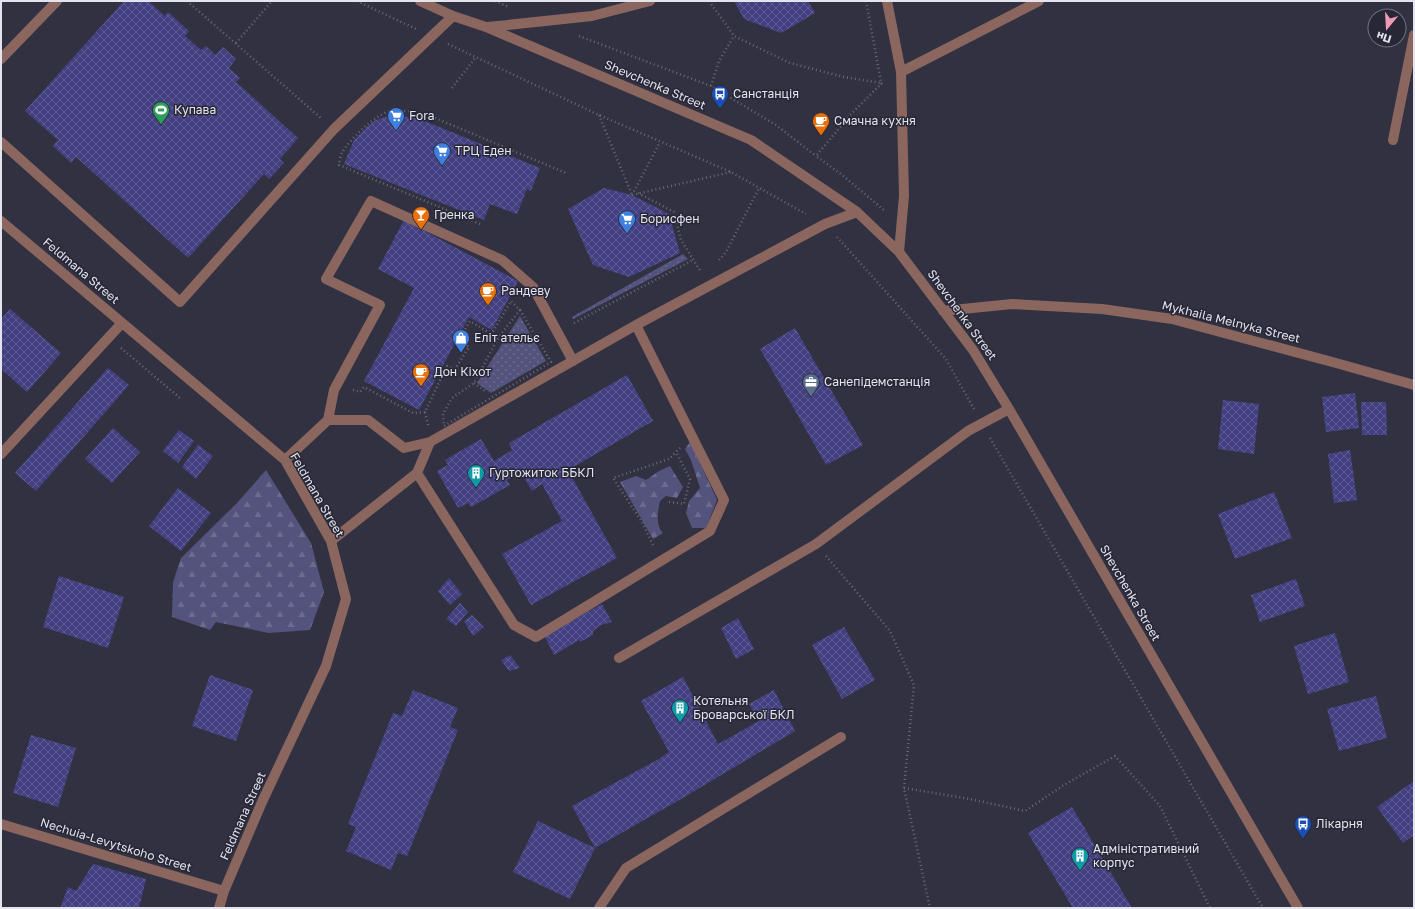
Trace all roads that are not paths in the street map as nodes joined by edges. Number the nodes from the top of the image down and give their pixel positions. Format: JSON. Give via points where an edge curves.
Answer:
{"nodes":[{"id":1,"x":57,"y":1,"type":"edge"},
{"id":2,"x":420,"y":1,"type":"edge"},
{"id":3,"x":650,"y":1,"type":"edge"},
{"id":4,"x":887,"y":1,"type":"edge"},
{"id":5,"x":1039,"y":1,"type":"edge"},
{"id":6,"x":453,"y":16,"type":"junction"},
{"id":7,"x":486,"y":27,"type":"junction"},
{"id":8,"x":1414,"y":36,"type":"edge"},
{"id":9,"x":1,"y":59,"type":"edge"},
{"id":10,"x":901,"y":72,"type":"junction"},
{"id":11,"x":1393,"y":140,"type":"dead end"},
{"id":12,"x":1,"y":142,"type":"edge"},
{"id":13,"x":856,"y":212,"type":"junction"},
{"id":14,"x":1,"y":221,"type":"edge"},
{"id":15,"x":899,"y":252,"type":"junction"},
{"id":16,"x":943,"y":311,"type":"junction"},
{"id":17,"x":122,"y":323,"type":"junction"},
{"id":18,"x":636,"y":325,"type":"junction"},
{"id":19,"x":573,"y":361,"type":"junction"},
{"id":20,"x":1414,"y":385,"type":"edge"},
{"id":21,"x":1009,"y":409,"type":"junction"},
{"id":22,"x":328,"y":420,"type":"junction"},
{"id":23,"x":430,"y":442,"type":"junction"},
{"id":24,"x":1,"y":454,"type":"edge"},
{"id":25,"x":285,"y":460,"type":"junction"},
{"id":26,"x":417,"y":473,"type":"junction"},
{"id":27,"x":331,"y":541,"type":"junction"},
{"id":28,"x":620,"y":658,"type":"dead end"},
{"id":29,"x":841,"y":737,"type":"dead end"},
{"id":30,"x":1,"y":824,"type":"edge"},
{"id":31,"x":224,"y":891,"type":"junction"},
{"id":32,"x":219,"y":908,"type":"edge"},
{"id":33,"x":599,"y":908,"type":"edge"},
{"id":34,"x":1298,"y":908,"type":"edge"}],
"edges":[{"from":1,"to":9,"type":"street"},
{"from":2,"to":6,"type":"street","name":"Shevchenka Street"},
{"from":3,"to":7,"type":"street","via":[[592,16]]},
{"from":4,"to":10,"type":"street"},
{"from":5,"to":10,"type":"street"},
{"from":6,"to":7,"type":"street","name":"Shevchenka Street"},
{"from":6,"to":12,"type":"street","via":[[334,130],[180,302]]},
{"from":7,"to":13,"type":"street","name":"Shevchenka Street","via":[[752,140]]},
{"from":8,"to":11,"type":"street"},
{"from":10,"to":15,"type":"street","via":[[904,196]]},
{"from":13,"to":15,"type":"street","name":"Shevchenka Street"},
{"from":13,"to":18,"type":"street","via":[[825,224]]},
{"from":14,"to":17,"type":"street","name":"Feldmana Street"},
{"from":15,"to":16,"type":"street","name":"Shevchenka Street"},
{"from":16,"to":20,"type":"street","name":"Mykhaila Melnyka Street","via":[[1012,304],[1102,309],[1172,319]]},
{"from":16,"to":21,"type":"street","name":"Shevchenka Street","via":[[973,350]]},
{"from":17,"to":24,"type":"street"},
{"from":17,"to":25,"type":"street","name":"Feldmana Street"},
{"from":18,"to":19,"type":"street"},
{"from":18,"to":26,"type":"street","via":[[724,500],[710,531],[536,637],[514,625]]},
{"from":19,"to":22,"type":"street","via":[[533,287],[502,260],[371,201],[326,279],[380,305],[334,390]]},
{"from":19,"to":23,"type":"street"},
{"from":21,"to":28,"type":"street","via":[[968,431],[816,544]]},
{"from":21,"to":34,"type":"street","name":"Shevchenka Street"},
{"from":22,"to":23,"type":"street","via":[[368,420],[404,448]]},
{"from":22,"to":25,"type":"street"},
{"from":23,"to":26,"type":"street"},
{"from":25,"to":27,"type":"street","name":"Feldmana Street"},
{"from":26,"to":27,"type":"street"},
{"from":27,"to":31,"type":"street","name":"Feldmana Street","via":[[346,599],[326,666],[262,802]]},
{"from":29,"to":33,"type":"street","via":[[626,868]]},
{"from":30,"to":31,"type":"street","name":"Nechuia-Levytskoho Street"},
{"from":31,"to":32,"type":"street","name":"Feldmana Street"}]}
